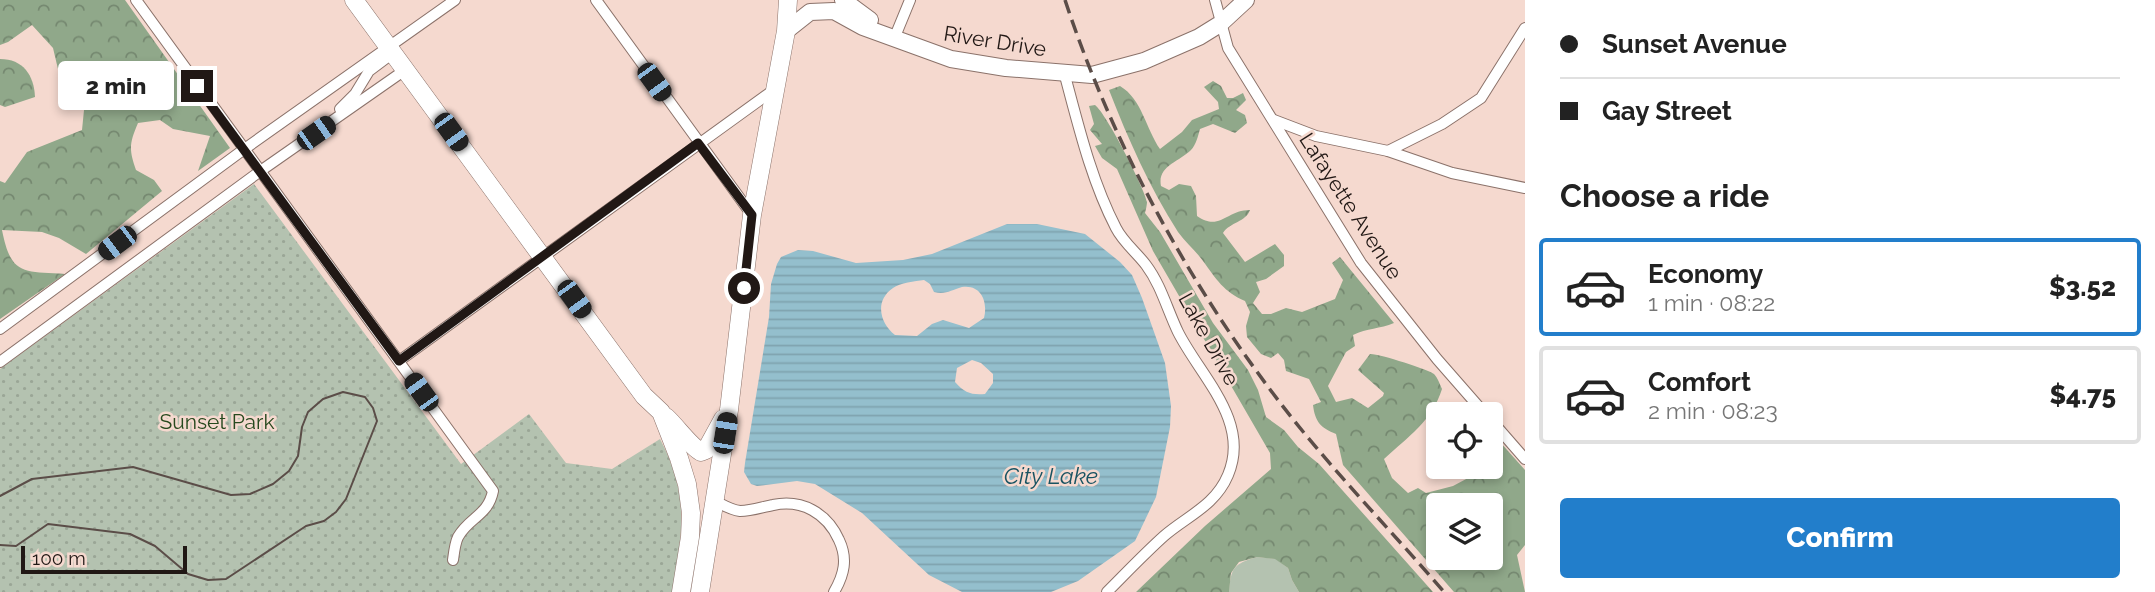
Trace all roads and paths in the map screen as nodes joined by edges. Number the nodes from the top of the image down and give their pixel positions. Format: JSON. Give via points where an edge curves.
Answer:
{"nodes":[{"id":1,"x":136,"y":0,"type":"edge"},
{"id":2,"x":354,"y":0,"type":"edge"},
{"id":3,"x":455,"y":0,"type":"edge"},
{"id":4,"x":596,"y":0,"type":"edge"},
{"id":5,"x":788,"y":0,"type":"edge"},
{"id":6,"x":843,"y":0,"type":"edge"},
{"id":7,"x":910,"y":0,"type":"edge"},
{"id":8,"x":1215,"y":0,"type":"edge"},
{"id":9,"x":1246,"y":0,"type":"edge"},
{"id":10,"x":1220,"y":24,"type":"junction"},
{"id":11,"x":1525,"y":28,"type":"edge"},
{"id":12,"x":786,"y":30,"type":"junction"},
{"id":13,"x":888,"y":35,"type":"junction"},
{"id":14,"x":391,"y":50,"type":"junction"},
{"id":15,"x":405,"y":70,"type":"junction"},
{"id":16,"x":1064,"y":72,"type":"junction"},
{"id":17,"x":775,"y":89,"type":"junction"},
{"id":18,"x":1274,"y":120,"type":"junction"},
{"id":19,"x":316,"y":133,"type":"junction"},
{"id":20,"x":698,"y":143,"type":"junction"},
{"id":21,"x":243,"y":150,"type":"junction"},
{"id":22,"x":1388,"y":151,"type":"junction"},
{"id":23,"x":260,"y":172,"type":"junction"},
{"id":24,"x":1525,"y":188,"type":"edge"},
{"id":25,"x":752,"y":215,"type":"junction"},
{"id":26,"x":542,"y":256,"type":"junction"},
{"id":27,"x":0,"y":329,"type":"edge"},
{"id":28,"x":399,"y":361,"type":"junction"},
{"id":29,"x":0,"y":362,"type":"edge"},
{"id":30,"x":1475,"y":402,"type":"edge"},
{"id":31,"x":729,"y":410,"type":"junction"},
{"id":32,"x":661,"y":412,"type":"junction"},
{"id":33,"x":1503,"y":434,"type":"edge"},
{"id":34,"x":1525,"y":459,"type":"edge"},
{"id":35,"x":715,"y":501,"type":"junction"},
{"id":36,"x":453,"y":560,"type":"dead end"},
{"id":37,"x":681,"y":592,"type":"edge"},
{"id":38,"x":700,"y":592,"type":"edge"},
{"id":39,"x":834,"y":592,"type":"edge"},
{"id":40,"x":1107,"y":592,"type":"edge"}],
"edges":[{"from":1,"to":21,"type":"street"},
{"from":2,"to":14,"type":"main road"},
{"from":3,"to":14,"type":"street"},
{"from":4,"to":20,"type":"street"},
{"from":5,"to":12,"type":"main road"},
{"from":6,"to":13,"type":"street","name":"River Drive"},
{"from":7,"to":13,"type":"street"},
{"from":8,"to":10,"type":"street","name":"Lafayette Avenue"},
{"from":9,"to":10,"type":"street"},
{"from":10,"to":16,"type":"street","name":"River Drive","via":[[1144,61],[1092,75]]},
{"from":10,"to":18,"type":"street","name":"Lafayette Avenue","via":[[1228,48]]},
{"from":11,"to":22,"type":"street","via":[[1481,98]]},
{"from":12,"to":13,"type":"street","name":"River Drive","via":[[802,16],[823,9]]},
{"from":12,"to":17,"type":"main road"},
{"from":13,"to":16,"type":"street","name":"River Drive","via":[[951,59]]},
{"from":14,"to":15,"type":"main road"},
{"from":14,"to":19,"type":"street"},
{"from":14,"to":21,"type":"street"},
{"from":15,"to":19,"type":"street"},
{"from":15,"to":26,"type":"main road"},
{"from":16,"to":40,"type":"street","name":"Lake Drive","via":[[1084,145],[1116,230],[1146,265],[1193,359],[1215,388],[1227,414],[1234,455],[1229,474],[1205,508],[1163,537]]},
{"from":17,"to":20,"type":"street"},
{"from":17,"to":25,"type":"main road"},
{"from":18,"to":22,"type":"street","via":[[1316,136]]},
{"from":18,"to":30,"type":"street","name":"Lafayette Avenue","via":[[1361,263]]},
{"from":19,"to":23,"type":"street"},
{"from":20,"to":25,"type":"street"},
{"from":20,"to":26,"type":"street"},
{"from":21,"to":23,"type":"street"},
{"from":21,"to":27,"type":"street"},
{"from":22,"to":24,"type":"street","via":[[1452,173]]},
{"from":23,"to":28,"type":"street"},
{"from":23,"to":29,"type":"street"},
{"from":25,"to":31,"type":"main road"},
{"from":26,"to":28,"type":"street"},
{"from":26,"to":32,"type":"main road","via":[[644,396]]},
{"from":28,"to":36,"type":"street","via":[[493,491],[490,504],[457,539]]},
{"from":31,"to":32,"type":"main road","via":[[701,452]]},
{"from":31,"to":35,"type":"main road"},
{"from":32,"to":37,"type":"main road","via":[[679,458],[691,513]]},
{"from":33,"to":34,"type":"street"},
{"from":35,"to":38,"type":"main road"},
{"from":35,"to":39,"type":"street","via":[[738,511],[791,503],[820,514],[833,528],[845,557],[844,572]]}]}
